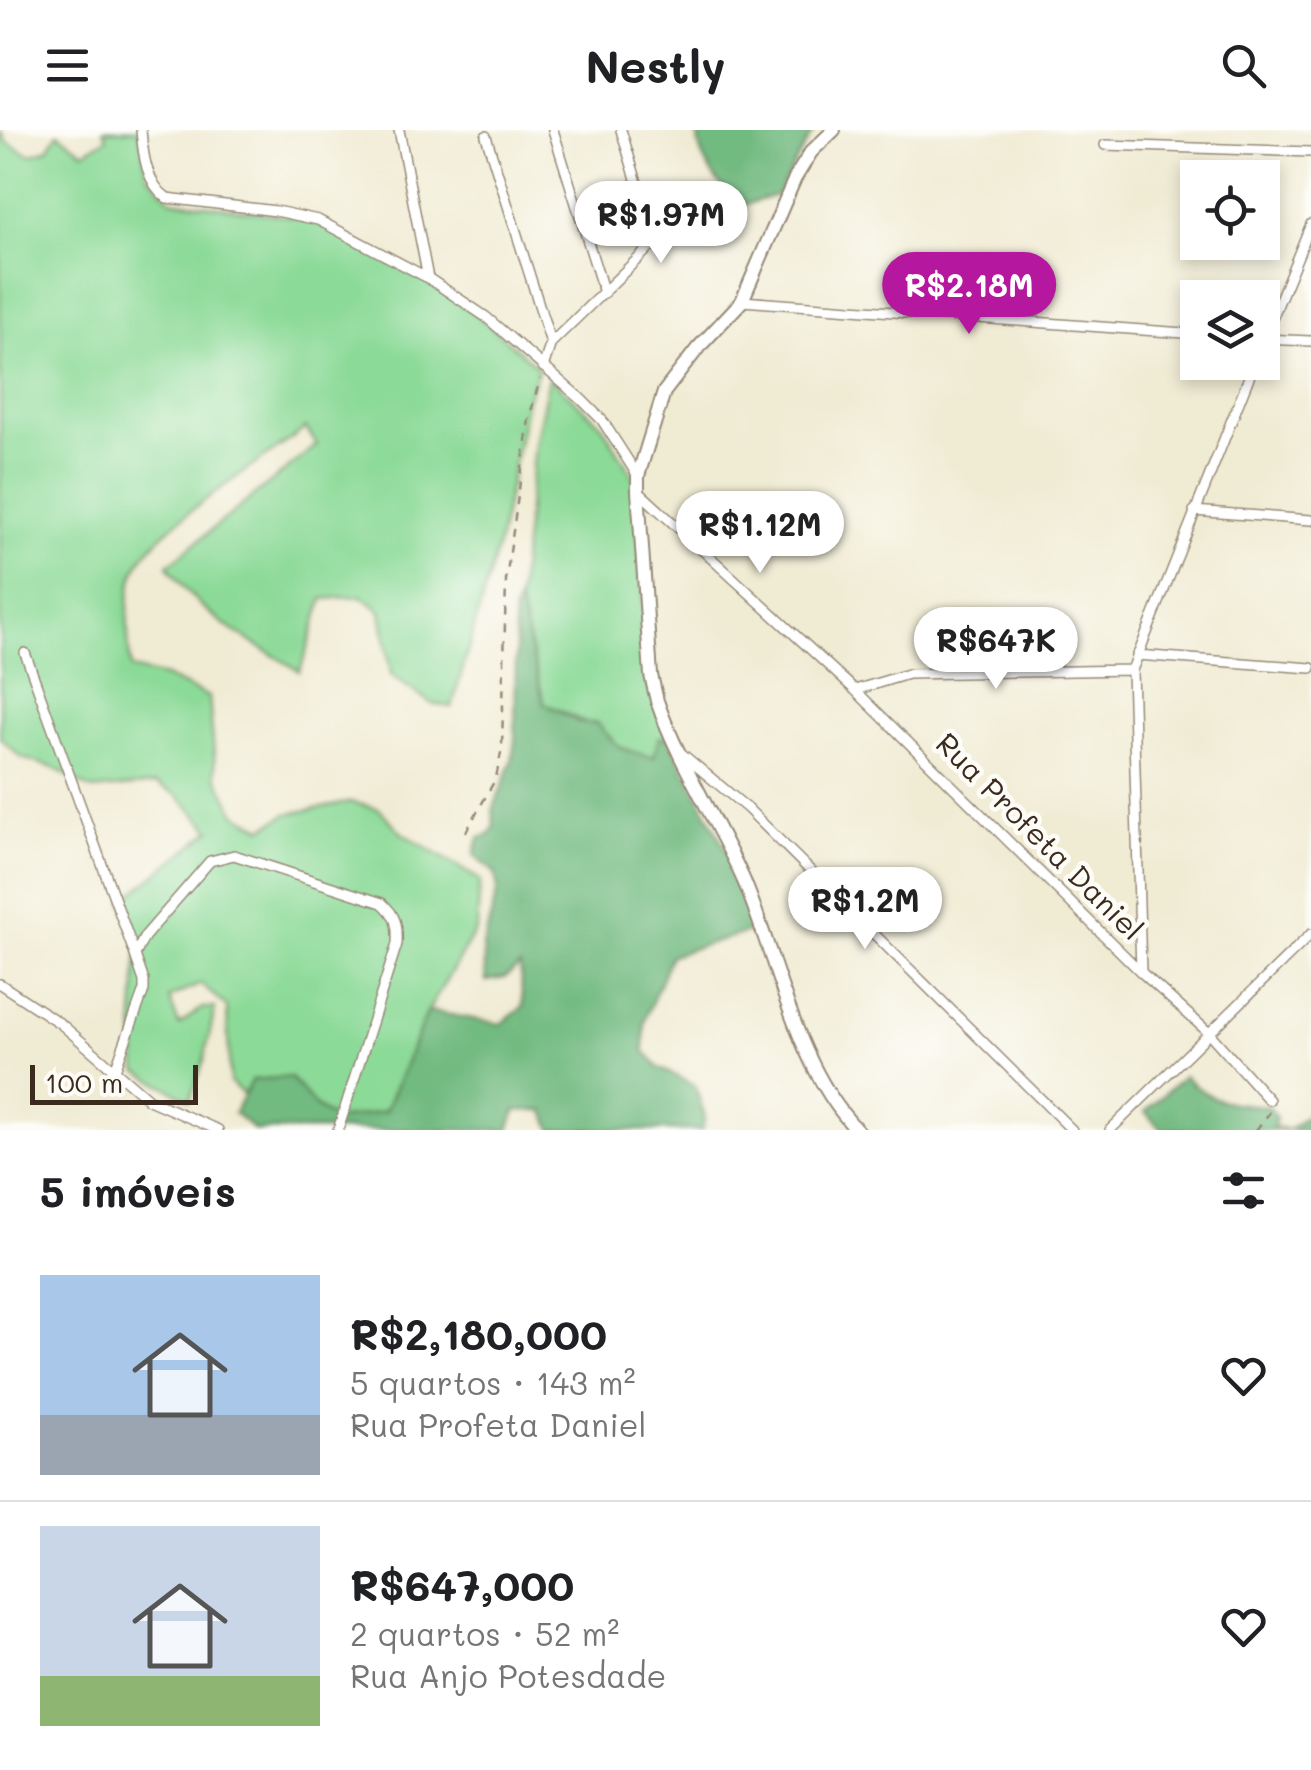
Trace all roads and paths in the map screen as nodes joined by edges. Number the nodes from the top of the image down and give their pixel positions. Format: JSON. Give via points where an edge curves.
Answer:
{"nodes":[{"id":1,"x":140,"y":130,"type":"edge"},
{"id":2,"x":399,"y":130,"type":"edge"},
{"id":3,"x":552,"y":130,"type":"edge"},
{"id":4,"x":621,"y":130,"type":"edge"},
{"id":5,"x":834,"y":130,"type":"edge"},
{"id":6,"x":486,"y":136,"type":"dead end"},
{"id":7,"x":1106,"y":145,"type":"dead end"},
{"id":8,"x":1311,"y":152,"type":"edge"},
{"id":9,"x":1311,"y":224,"type":"edge"},
{"id":10,"x":428,"y":278,"type":"junction"},
{"id":11,"x":604,"y":293,"type":"junction"},
{"id":12,"x":1280,"y":299,"type":"edge"},
{"id":13,"x":742,"y":300,"type":"junction"},
{"id":14,"x":1180,"y":333,"type":"edge"},
{"id":15,"x":1280,"y":340,"type":"edge"},
{"id":16,"x":1311,"y":341,"type":"edge"},
{"id":17,"x":551,"y":343,"type":"junction"},
{"id":18,"x":543,"y":368,"type":"junction"},
{"id":19,"x":1247,"y":380,"type":"edge"},
{"id":20,"x":638,"y":484,"type":"junction"},
{"id":21,"x":1194,"y":510,"type":"junction"},
{"id":22,"x":1311,"y":520,"type":"edge"},
{"id":23,"x":24,"y":653,"type":"dead end"},
{"id":24,"x":1138,"y":654,"type":"junction"},
{"id":25,"x":1311,"y":668,"type":"edge"},
{"id":26,"x":1132,"y":670,"type":"junction"},
{"id":27,"x":855,"y":690,"type":"junction"},
{"id":28,"x":679,"y":751,"type":"junction"},
{"id":29,"x":723,"y":788,"type":"junction"},
{"id":30,"x":704,"y":801,"type":"junction"},
{"id":31,"x":466,"y":832,"type":"dead end"},
{"id":32,"x":1311,"y":934,"type":"edge"},
{"id":33,"x":135,"y":955,"type":"junction"},
{"id":34,"x":1141,"y":972,"type":"junction"},
{"id":35,"x":0,"y":984,"type":"edge"},
{"id":36,"x":1208,"y":1032,"type":"junction"},
{"id":37,"x":115,"y":1070,"type":"junction"},
{"id":38,"x":1269,"y":1100,"type":"joint"},
{"id":39,"x":845,"y":1123,"type":"edge"},
{"id":40,"x":218,"y":1130,"type":"edge"},
{"id":41,"x":338,"y":1130,"type":"edge"},
{"id":42,"x":858,"y":1130,"type":"edge"},
{"id":43,"x":1072,"y":1130,"type":"edge"},
{"id":44,"x":1110,"y":1130,"type":"edge"},
{"id":45,"x":1256,"y":1130,"type":"edge"}],
"edges":[{"from":1,"to":10,"type":"street","name":"Rua Profeta Daniel","via":[[151,178],[167,198],[318,220]]},
{"from":2,"to":10,"type":"street"},
{"from":3,"to":11,"type":"street"},
{"from":4,"to":11,"type":"street","via":[[652,236],[645,255]]},
{"from":5,"to":13,"type":"street","via":[[795,178]]},
{"from":6,"to":17,"type":"street"},
{"from":7,"to":8,"type":"street"},
{"from":9,"to":12,"type":"street"},
{"from":10,"to":18,"type":"street","name":"Rua Profeta Daniel","via":[[486,317]]},
{"from":11,"to":17,"type":"street"},
{"from":13,"to":14,"type":"street"},
{"from":13,"to":20,"type":"street","via":[[664,392]]},
{"from":15,"to":16,"type":"street"},
{"from":17,"to":18,"type":"street"},
{"from":18,"to":20,"type":"street","name":"Rua Profeta Daniel","via":[[602,420]]},
{"from":18,"to":31,"type":"path","via":[[506,580],[502,748],[496,778]]},
{"from":19,"to":21,"type":"street"},
{"from":20,"to":27,"type":"street","name":"Rua Profeta Daniel"},
{"from":20,"to":28,"type":"street","via":[[651,675]]},
{"from":21,"to":22,"type":"street"},
{"from":21,"to":24,"type":"street"},
{"from":23,"to":33,"type":"street"},
{"from":24,"to":25,"type":"street"},
{"from":24,"to":26,"type":"street"},
{"from":26,"to":27,"type":"street","via":[[908,674]]},
{"from":26,"to":34,"type":"street"},
{"from":27,"to":34,"type":"street","name":"Rua Profeta Daniel"},
{"from":28,"to":29,"type":"street"},
{"from":28,"to":30,"type":"street"},
{"from":29,"to":30,"type":"street"},
{"from":29,"to":43,"type":"street"},
{"from":30,"to":39,"type":"street","via":[[746,887],[781,990]]},
{"from":32,"to":36,"type":"street"},
{"from":33,"to":37,"type":"street","via":[[144,990]]},
{"from":33,"to":41,"type":"street","via":[[220,856],[234,854],[382,903],[394,914],[397,944]]},
{"from":34,"to":36,"type":"street","name":"Rua Profeta Daniel"},
{"from":35,"to":37,"type":"street"},
{"from":36,"to":38,"type":"street","name":"Rua Profeta Daniel"},
{"from":36,"to":44,"type":"street"},
{"from":37,"to":40,"type":"street","via":[[148,1100]]},
{"from":38,"to":45,"type":"path","via":[[1270,1112]]},
{"from":39,"to":42,"type":"street"}]}
